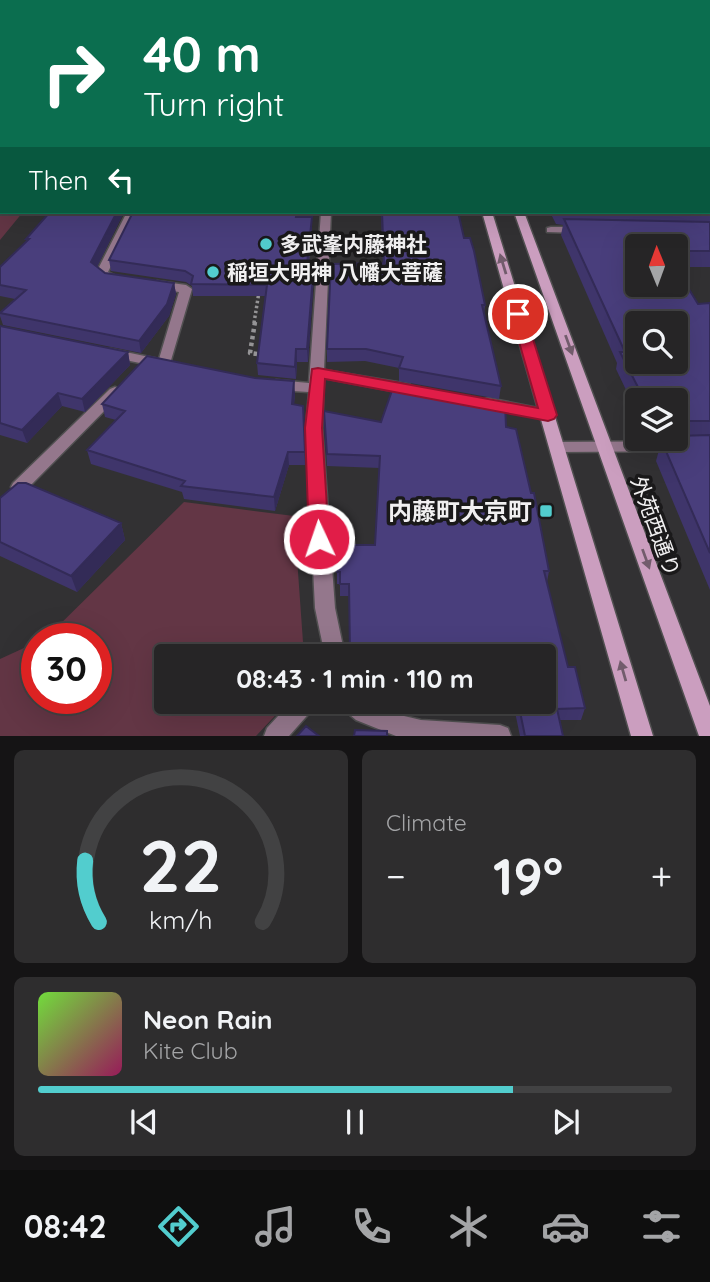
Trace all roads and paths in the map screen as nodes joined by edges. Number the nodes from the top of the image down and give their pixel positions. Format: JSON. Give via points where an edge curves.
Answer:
{"nodes":[{"id":1,"x":137,"y":0,"type":"edge"},
{"id":2,"x":172,"y":0,"type":"edge"},
{"id":3,"x":131,"y":214,"type":"edge"},
{"id":4,"x":326,"y":214,"type":"edge"},
{"id":5,"x":488,"y":214,"type":"edge"},
{"id":6,"x":520,"y":214,"type":"edge"},
{"id":7,"x":551,"y":230,"type":"dead end"},
{"id":8,"x":591,"y":230,"type":"edge"},
{"id":9,"x":260,"y":285,"type":"edge"},
{"id":10,"x":93,"y":349,"type":"edge"},
{"id":11,"x":146,"y":360,"type":"junction"},
{"id":12,"x":317,"y":374,"type":"junction"},
{"id":13,"x":257,"y":383,"type":"edge"},
{"id":14,"x":423,"y":392,"type":"edge"},
{"id":15,"x":476,"y":401,"type":"edge"},
{"id":16,"x":548,"y":415,"type":"junction"},
{"id":17,"x":710,"y":446,"type":"edge"},
{"id":18,"x":558,"y":447,"type":"junction"},
{"id":19,"x":606,"y":447,"type":"junction"},
{"id":20,"x":19,"y":487,"type":"edge"},
{"id":21,"x":332,"y":644,"type":"edge"},
{"id":22,"x":294,"y":714,"type":"edge"},
{"id":23,"x":366,"y":714,"type":"edge"},
{"id":24,"x":275,"y":736,"type":"edge"},
{"id":25,"x":500,"y":736,"type":"edge"},
{"id":26,"x":642,"y":736,"type":"edge"},
{"id":27,"x":710,"y":736,"type":"edge"}],
"edges":[{"from":1,"to":2,"type":"path"},
{"from":3,"to":11,"type":"street","via":[[102,273],[108,278],[186,289],[171,365]]},
{"from":4,"to":12,"type":"street"},
{"from":16,"to":5,"type":"main road","one_way":true},
{"from":6,"to":19,"type":"main road","name":"外苑西通り","one_way":true},
{"from":7,"to":8,"type":"street"},
{"from":9,"to":12,"type":"path","via":[[250,353]]},
{"from":10,"to":11,"type":"street"},
{"from":11,"to":20,"type":"street"},
{"from":12,"to":13,"type":"street"},
{"from":12,"to":14,"type":"street"},
{"from":12,"to":21,"type":"street","via":[[314,428],[319,539]]},
{"from":15,"to":16,"type":"street"},
{"from":16,"to":18,"type":"main road"},
{"from":17,"to":19,"type":"street"},
{"from":18,"to":19,"type":"street"},
{"from":26,"to":18,"type":"main road","one_way":true},
{"from":19,"to":27,"type":"main road","name":"外苑西通り","one_way":true},
{"from":22,"to":24,"type":"street"},
{"from":23,"to":25,"type":"street","via":[[416,730]]}]}
